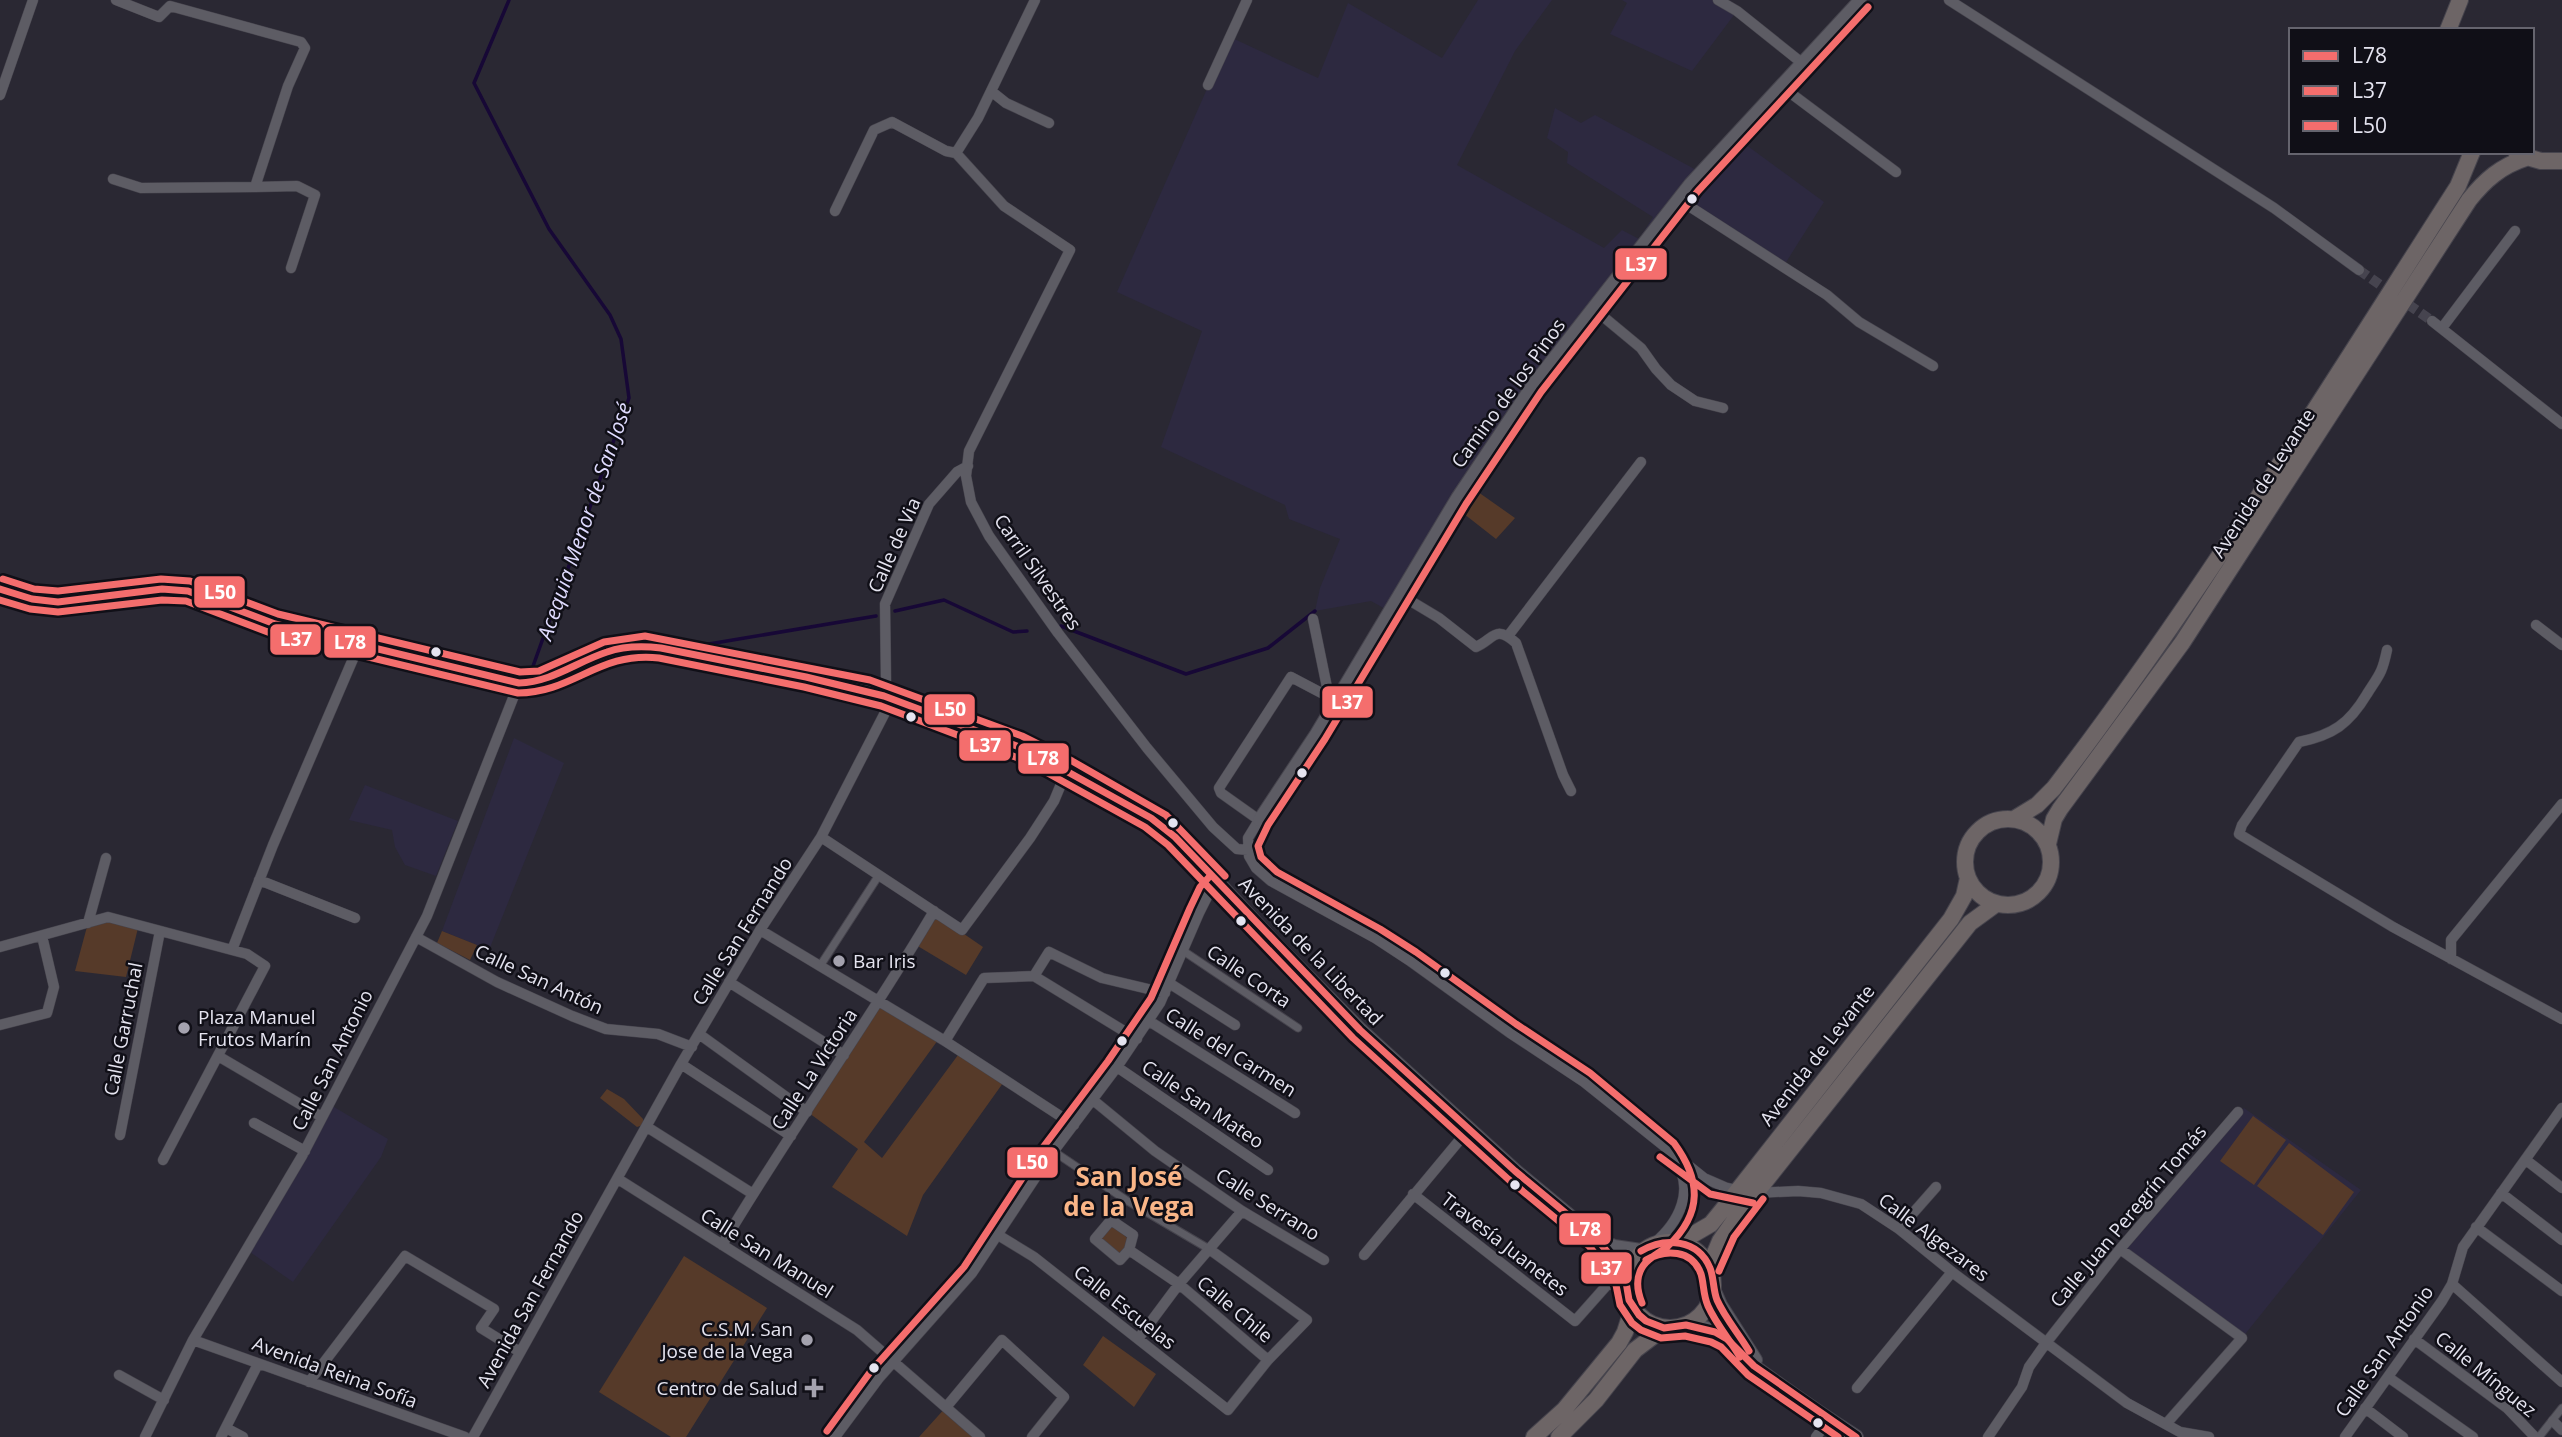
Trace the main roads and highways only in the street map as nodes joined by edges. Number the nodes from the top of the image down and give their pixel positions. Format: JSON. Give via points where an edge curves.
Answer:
{"nodes":[{"id":1,"x":2460,"y":0,"type":"edge"},
{"id":2,"x":2449,"y":28,"type":"edge"},
{"id":3,"x":2471,"y":154,"type":"edge"},
{"id":4,"x":2519,"y":155,"type":"edge"},
{"id":5,"x":2562,"y":161,"type":"edge"},
{"id":6,"x":0,"y":589,"type":"edge"},
{"id":7,"x":2014,"y":818,"type":"junction"},
{"id":8,"x":2048,"y":844,"type":"junction"},
{"id":9,"x":1968,"y":878,"type":"junction"},
{"id":10,"x":1996,"y":904,"type":"junction"},
{"id":11,"x":1597,"y":1239,"type":"junction"},
{"id":12,"x":1680,"y":1242,"type":"junction"},
{"id":13,"x":1647,"y":1248,"type":"junction"},
{"id":14,"x":1709,"y":1267,"type":"junction"},
{"id":15,"x":1713,"y":1289,"type":"junction"},
{"id":16,"x":1629,"y":1294,"type":"junction"},
{"id":17,"x":1686,"y":1325,"type":"junction"},
{"id":18,"x":1664,"y":1328,"type":"junction"},
{"id":19,"x":1767,"y":1375,"type":"junction"},
{"id":20,"x":1534,"y":1437,"type":"edge"},
{"id":21,"x":1559,"y":1437,"type":"edge"},
{"id":22,"x":1856,"y":1437,"type":"edge"}],
"edges":[{"from":1,"to":2,"type":"main road"},
{"from":3,"to":7,"type":"main road","name":"Avenida de Levante","via":[[2458,186],[2168,633],[2054,789],[2037,806]]},
{"from":4,"to":5,"type":"main road"},
{"from":4,"to":8,"type":"main road","name":"Avenida de Levante","via":[[2490,176],[2469,200],[2182,643],[2060,809]]},
{"from":6,"to":11,"type":"main road","name":"Avenida de la Libertad","via":[[58,602],[162,589],[188,591],[275,624],[519,683],[542,681],[614,650],[652,647],[888,697],[1018,746],[1160,824],[1344,1014],[1468,1130]]},
{"from":7,"to":8,"type":"main road","via":[[2031,825]]},
{"from":7,"to":9,"type":"main road","via":[[1992,821],[1973,835],[1965,856]]},
{"from":8,"to":10,"type":"main road","via":[[2051,868],[2041,890],[2021,903]]},
{"from":9,"to":10,"type":"main road","via":[[1982,897]]},
{"from":9,"to":12,"type":"main road","name":"Avenida de Levante","via":[[1951,919],[1738,1191],[1710,1224]]},
{"from":10,"to":14,"type":"main road","name":"Avenida de Levante","via":[[1975,918],[1755,1193],[1725,1232]]},
{"from":11,"to":13,"type":"main road","name":"Avenida de la Libertad","via":[[1614,1247]]},
{"from":11,"to":16,"type":"main road","name":"Avenida de la Libertad","via":[[1609,1252]]},
{"from":12,"to":13,"type":"main road"},
{"from":12,"to":14,"type":"main road","via":[[1700,1254]]},
{"from":13,"to":16,"type":"main road","via":[[1631,1265]]},
{"from":14,"to":15,"type":"main road"},
{"from":15,"to":17,"type":"main road","via":[[1704,1311]]},
{"from":15,"to":19,"type":"main road"},
{"from":16,"to":18,"type":"main road","via":[[1646,1321]]},
{"from":16,"to":20,"type":"main road","via":[[1625,1332],[1619,1343],[1564,1410]]},
{"from":17,"to":18,"type":"main road"},
{"from":17,"to":19,"type":"main road","via":[[1721,1335]]},
{"from":18,"to":21,"type":"main road","via":[[1634,1350]]},
{"from":19,"to":22,"type":"main road"}]}
